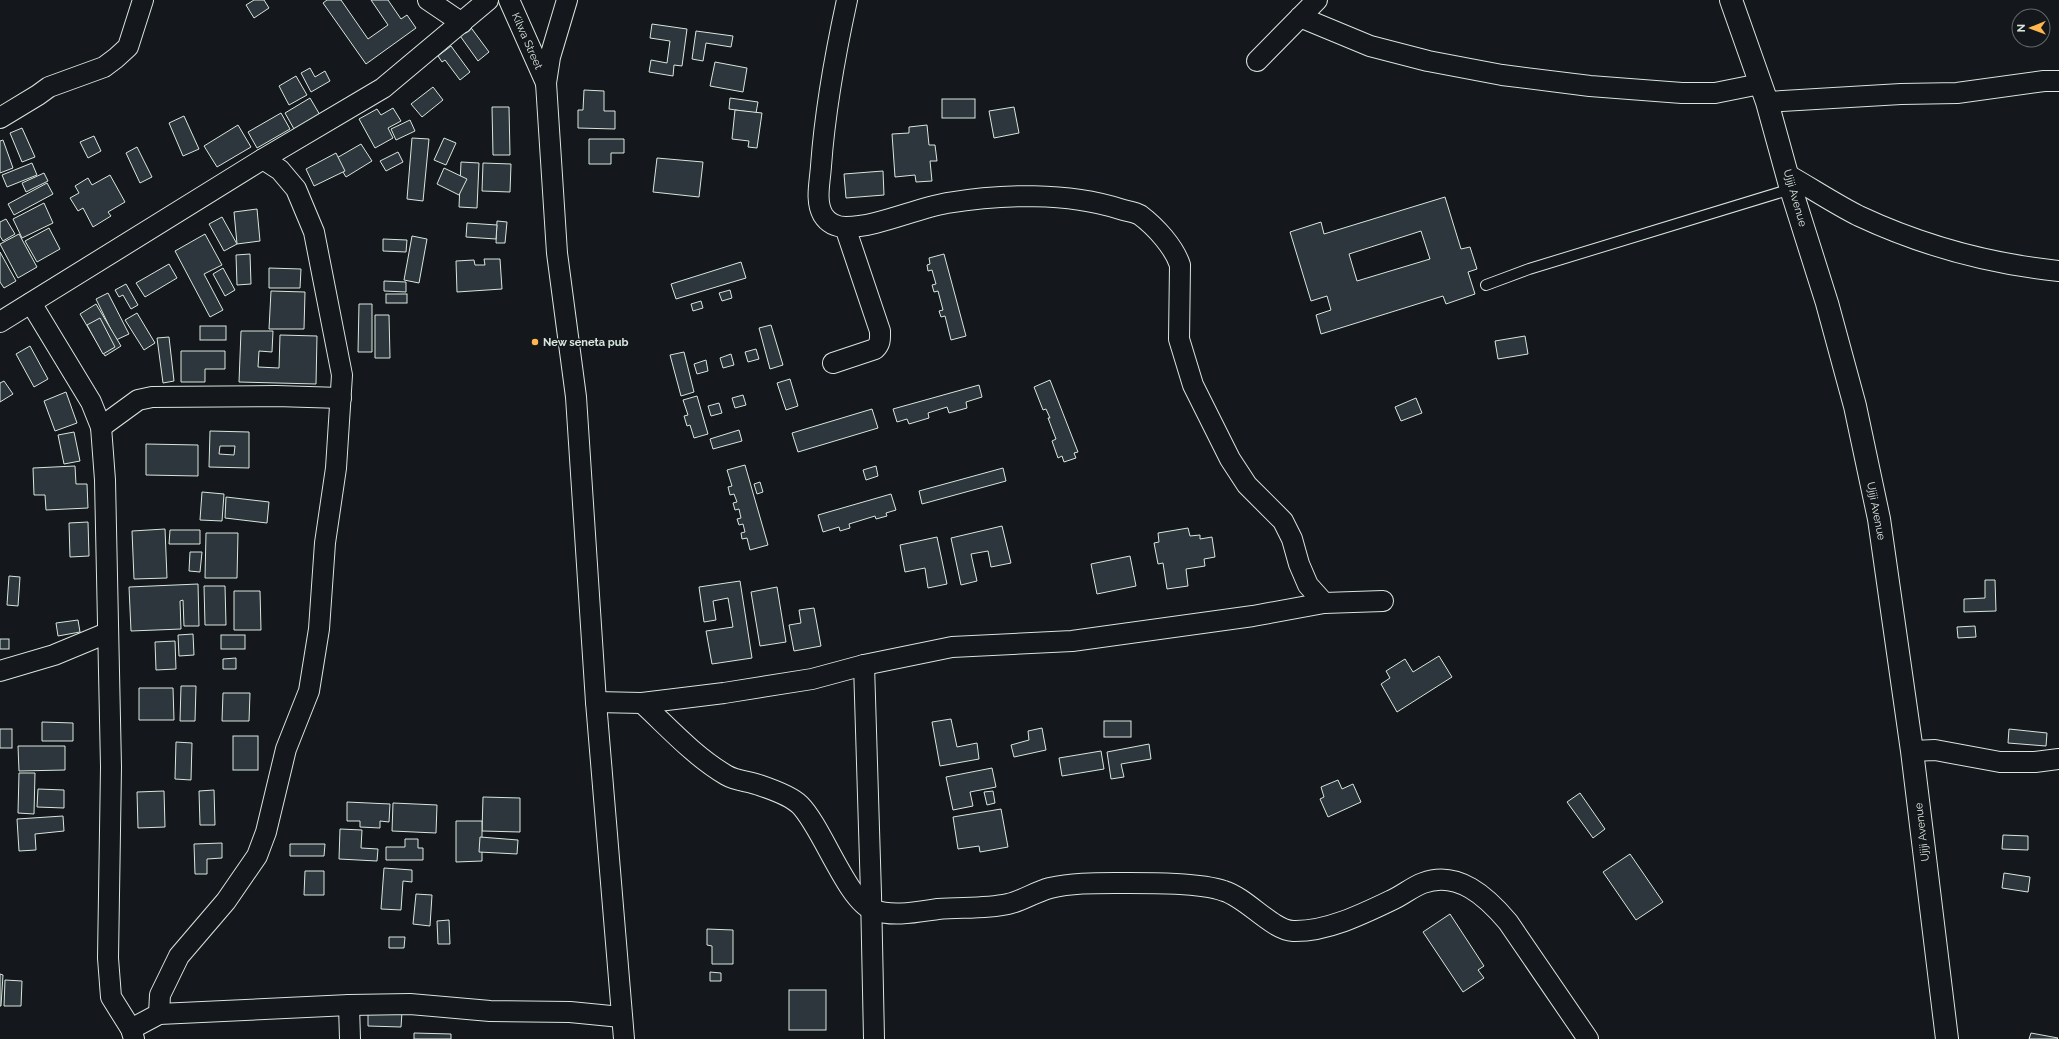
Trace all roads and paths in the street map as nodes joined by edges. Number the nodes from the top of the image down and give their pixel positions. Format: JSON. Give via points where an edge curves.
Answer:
{"nodes":[{"id":1,"x":143,"y":0,"type":"edge"},
{"id":2,"x":428,"y":0,"type":"edge"},
{"id":3,"x":488,"y":0,"type":"edge"},
{"id":4,"x":509,"y":0,"type":"edge"},
{"id":5,"x":567,"y":0,"type":"edge"},
{"id":6,"x":847,"y":0,"type":"edge"},
{"id":7,"x":1317,"y":0,"type":"edge"},
{"id":8,"x":1731,"y":0,"type":"edge"},
{"id":9,"x":1300,"y":17,"type":"junction"},
{"id":10,"x":462,"y":23,"type":"junction"},
{"id":11,"x":1257,"y":61,"type":"dead end"},
{"id":12,"x":2059,"y":81,"type":"edge"},
{"id":13,"x":546,"y":83,"type":"junction"},
{"id":14,"x":1764,"y":93,"type":"junction"},
{"id":15,"x":0,"y":118,"type":"edge"},
{"id":16,"x":263,"y":159,"type":"junction"},
{"id":17,"x":1789,"y":182,"type":"junction"},
{"id":18,"x":846,"y":227,"type":"junction"},
{"id":19,"x":2059,"y":271,"type":"edge"},
{"id":20,"x":1486,"y":285,"type":"dead end"},
{"id":21,"x":31,"y":303,"type":"junction"},
{"id":22,"x":0,"y":322,"type":"edge"},
{"id":23,"x":833,"y":363,"type":"dead end"},
{"id":24,"x":341,"y":398,"type":"junction"},
{"id":25,"x":101,"y":427,"type":"junction"},
{"id":26,"x":1383,"y":601,"type":"dead end"},
{"id":27,"x":1324,"y":603,"type":"junction"},
{"id":28,"x":107,"y":633,"type":"junction"},
{"id":29,"x":864,"y":665,"type":"junction"},
{"id":30,"x":0,"y":671,"type":"edge"},
{"id":31,"x":596,"y":702,"type":"junction"},
{"id":32,"x":642,"y":703,"type":"junction"},
{"id":33,"x":1912,"y":751,"type":"junction"},
{"id":34,"x":2059,"y":759,"type":"edge"},
{"id":35,"x":872,"y":910,"type":"junction"},
{"id":36,"x":349,"y":1005,"type":"junction"},
{"id":37,"x":159,"y":1014,"type":"junction"},
{"id":38,"x":621,"y":1017,"type":"junction"},
{"id":39,"x":133,"y":1034,"type":"edge"},
{"id":40,"x":350,"y":1039,"type":"edge"},
{"id":41,"x":624,"y":1039,"type":"edge"},
{"id":42,"x":874,"y":1039,"type":"edge"},
{"id":43,"x":1588,"y":1039,"type":"edge"},
{"id":44,"x":1947,"y":1039,"type":"edge"}],
"edges":[{"from":1,"to":15,"type":"street","via":[[128,48],[116,58],[104,67],[49,86]]},
{"from":2,"to":10,"type":"street"},
{"from":3,"to":10,"type":"street"},
{"from":4,"to":13,"type":"street","name":"Kilwa Street"},
{"from":5,"to":13,"type":"street","via":[[550,57]]},
{"from":6,"to":18,"type":"street","via":[[830,84],[818,203],[828,221],[835,226]]},
{"from":7,"to":9,"type":"street"},
{"from":8,"to":14,"type":"main road","name":"Ujiji Avenue"},
{"from":9,"to":11,"type":"street"},
{"from":9,"to":14,"type":"street","via":[[1370,46],[1428,61],[1502,75],[1590,86],[1682,93]]},
{"from":10,"to":16,"type":"street","via":[[383,88]]},
{"from":12,"to":14,"type":"street","via":[[1957,94]]},
{"from":13,"to":31,"type":"street","via":[[557,253],[576,397]]},
{"from":14,"to":17,"type":"main road","name":"Ujiji Avenue"},
{"from":16,"to":21,"type":"street"},
{"from":16,"to":24,"type":"street","via":[[280,170],[296,189],[314,232],[342,375]]},
{"from":17,"to":19,"type":"street","via":[[1893,230],[1991,261]]},
{"from":17,"to":20,"type":"lane"},
{"from":17,"to":33,"type":"main road","name":"Ujiji Avenue","via":[[1827,303],[1860,429],[1879,518]]},
{"from":18,"to":23,"type":"street","via":[[880,331],[880,339],[875,349]]},
{"from":18,"to":27,"type":"street","via":[[870,225],[913,210],[948,203],[1027,197],[1068,197],[1107,204],[1140,215],[1176,255],[1180,265],[1179,339],[1193,385],[1230,459],[1247,485],[1283,521],[1308,585]]},
{"from":21,"to":22,"type":"street"},
{"from":21,"to":25,"type":"street","via":[[91,402]]},
{"from":24,"to":25,"type":"street","via":[[152,396],[138,400]]},
{"from":24,"to":37,"type":"street","via":[[336,468],[325,543],[319,629],[309,690],[286,748],[266,832],[257,856],[226,901],[179,956],[160,995]]},
{"from":25,"to":28,"type":"street","via":[[105,480]]},
{"from":26,"to":27,"type":"street"},
{"from":27,"to":29,"type":"street","via":[[1253,616],[1072,641],[952,647]]},
{"from":28,"to":30,"type":"street","via":[[54,655]]},
{"from":28,"to":39,"type":"street","via":[[111,767],[108,958],[111,997]]},
{"from":29,"to":32,"type":"street","via":[[812,680]]},
{"from":29,"to":35,"type":"street"},
{"from":31,"to":32,"type":"street"},
{"from":31,"to":38,"type":"street"},
{"from":32,"to":35,"type":"street","via":[[703,760],[728,777],[760,785],[798,802],[813,822],[853,892]]},
{"from":33,"to":34,"type":"street","via":[[1935,750],[2000,762]]},
{"from":33,"to":44,"type":"main road","name":"Ujiji Avenue"},
{"from":35,"to":42,"type":"street"},
{"from":35,"to":43,"type":"street","via":[[908,913],[1006,904],[1049,888],[1074,884],[1179,885],[1225,891],[1238,896],[1284,929],[1303,930],[1348,919],[1421,884],[1448,880],[1479,892],[1494,905]]},
{"from":36,"to":37,"type":"street"},
{"from":36,"to":38,"type":"street","via":[[410,1004],[490,1011],[570,1012]]},
{"from":36,"to":40,"type":"street"},
{"from":37,"to":39,"type":"street"},
{"from":38,"to":41,"type":"street"}]}
